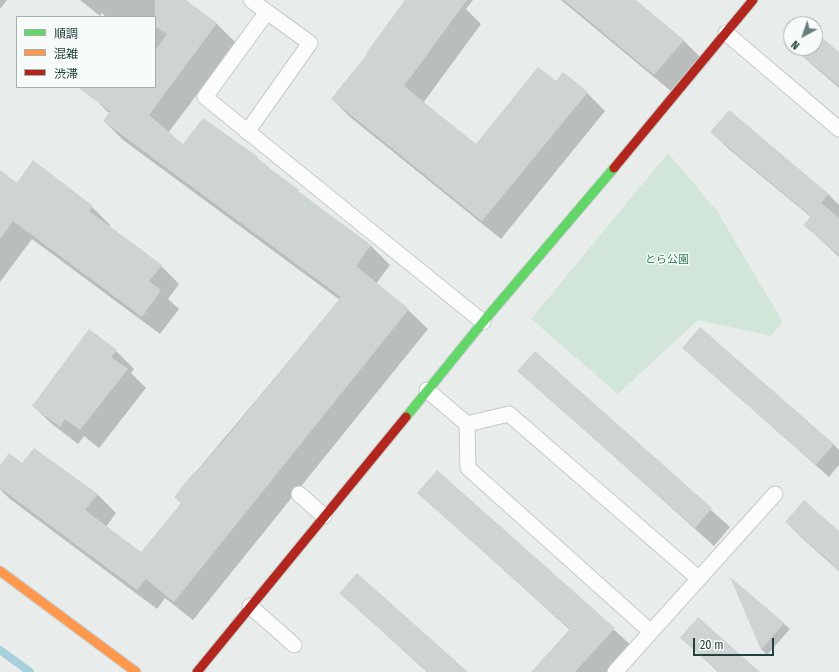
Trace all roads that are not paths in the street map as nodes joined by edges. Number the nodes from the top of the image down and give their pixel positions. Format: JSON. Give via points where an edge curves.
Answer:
{"nodes":[{"id":1,"x":251,"y":0,"type":"edge"},
{"id":2,"x":753,"y":0,"type":"edge"},
{"id":3,"x":267,"y":12,"type":"junction"},
{"id":4,"x":726,"y":33,"type":"junction"},
{"id":5,"x":839,"y":129,"type":"edge"},
{"id":6,"x":248,"y":132,"type":"junction"},
{"id":7,"x":483,"y":322,"type":"junction"},
{"id":8,"x":427,"y":390,"type":"junction"},
{"id":9,"x":467,"y":424,"type":"junction"},
{"id":10,"x":299,"y":494,"type":"dead end"},
{"id":11,"x":774,"y":494,"type":"dead end"},
{"id":12,"x":324,"y":516,"type":"junction"},
{"id":13,"x":0,"y":571,"type":"edge"},
{"id":14,"x":698,"y":578,"type":"junction"},
{"id":15,"x":250,"y":606,"type":"junction"},
{"id":16,"x":651,"y":632,"type":"junction"},
{"id":17,"x":294,"y":645,"type":"dead end"},
{"id":18,"x":136,"y":672,"type":"edge"},
{"id":19,"x":197,"y":672,"type":"edge"},
{"id":20,"x":615,"y":672,"type":"edge"}],
"edges":[{"from":1,"to":3,"type":"lane"},
{"from":2,"to":4,"type":"street"},
{"from":3,"to":6,"type":"lane","via":[[206,97]]},
{"from":3,"to":6,"type":"lane","via":[[310,43]]},
{"from":4,"to":5,"type":"lane"},
{"from":4,"to":7,"type":"street"},
{"from":6,"to":7,"type":"lane"},
{"from":7,"to":8,"type":"street"},
{"from":8,"to":9,"type":"lane"},
{"from":8,"to":12,"type":"street"},
{"from":9,"to":14,"type":"lane","via":[[509,414]]},
{"from":9,"to":16,"type":"lane","via":[[468,468]]},
{"from":10,"to":12,"type":"lane"},
{"from":11,"to":14,"type":"lane"},
{"from":12,"to":15,"type":"street"},
{"from":13,"to":18,"type":"street"},
{"from":14,"to":16,"type":"lane"},
{"from":15,"to":17,"type":"lane"},
{"from":15,"to":19,"type":"street"},
{"from":16,"to":20,"type":"lane"}]}
